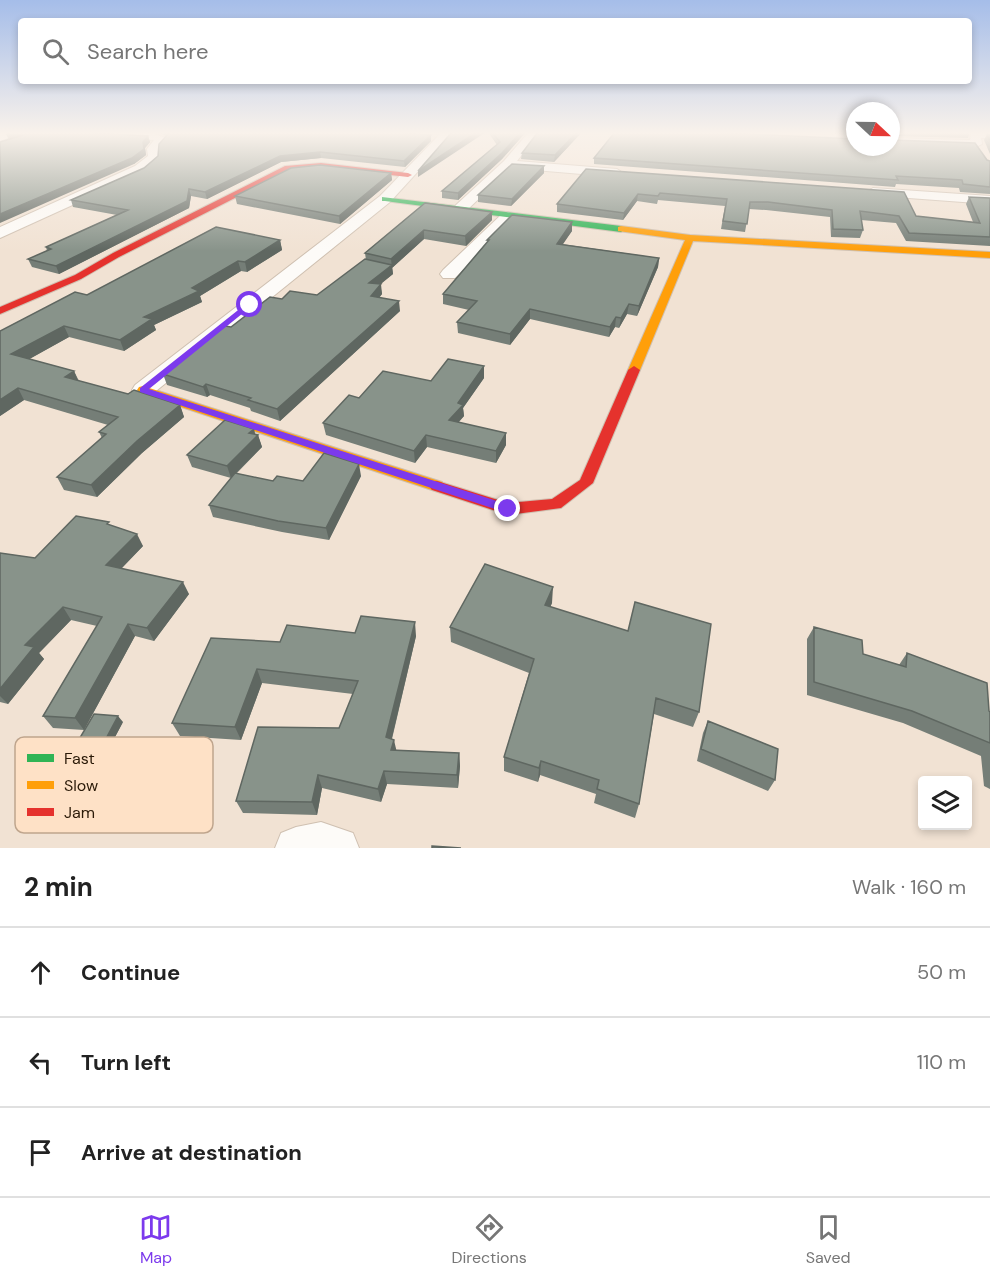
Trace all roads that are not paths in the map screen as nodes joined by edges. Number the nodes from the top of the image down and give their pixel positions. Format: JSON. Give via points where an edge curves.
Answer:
{"nodes":[{"id":1,"x":134,"y":172,"type":"edge"},
{"id":2,"x":281,"y":172,"type":"edge"},
{"id":3,"x":373,"y":172,"type":"edge"},
{"id":4,"x":412,"y":172,"type":"edge"},
{"id":5,"x":500,"y":172,"type":"edge"},
{"id":6,"x":601,"y":172,"type":"edge"},
{"id":7,"x":631,"y":174,"type":"edge"},
{"id":8,"x":408,"y":176,"type":"junction"},
{"id":9,"x":863,"y":191,"type":"edge"},
{"id":10,"x":385,"y":199,"type":"junction"},
{"id":11,"x":990,"y":200,"type":"edge"},
{"id":12,"x":461,"y":208,"type":"junction"},
{"id":13,"x":508,"y":216,"type":"junction"},
{"id":14,"x":0,"y":232,"type":"edge"},
{"id":15,"x":690,"y":238,"type":"junction"},
{"id":16,"x":990,"y":255,"type":"edge"},
{"id":17,"x":449,"y":274,"type":"dead end"},
{"id":18,"x":0,"y":311,"type":"edge"},
{"id":19,"x":143,"y":390,"type":"joint"},
{"id":20,"x":296,"y":848,"type":"edge"},
{"id":21,"x":338,"y":848,"type":"edge"}],
"edges":[{"from":1,"to":14,"type":"street"},
{"from":2,"to":18,"type":"street","via":[[78,277]]},
{"from":3,"to":8,"type":"street"},
{"from":4,"to":8,"type":"street"},
{"from":5,"to":12,"type":"street"},
{"from":6,"to":7,"type":"street"},
{"from":8,"to":10,"type":"street"},
{"from":9,"to":11,"type":"street"},
{"from":10,"to":12,"type":"street"},
{"from":10,"to":19,"type":"street"},
{"from":12,"to":13,"type":"street"},
{"from":13,"to":15,"type":"street"},
{"from":13,"to":17,"type":"street"},
{"from":15,"to":16,"type":"street"},
{"from":15,"to":19,"type":"street","via":[[586,483],[556,504],[508,509]]},
{"from":20,"to":21,"type":"street","via":[[321,843]]}]}
